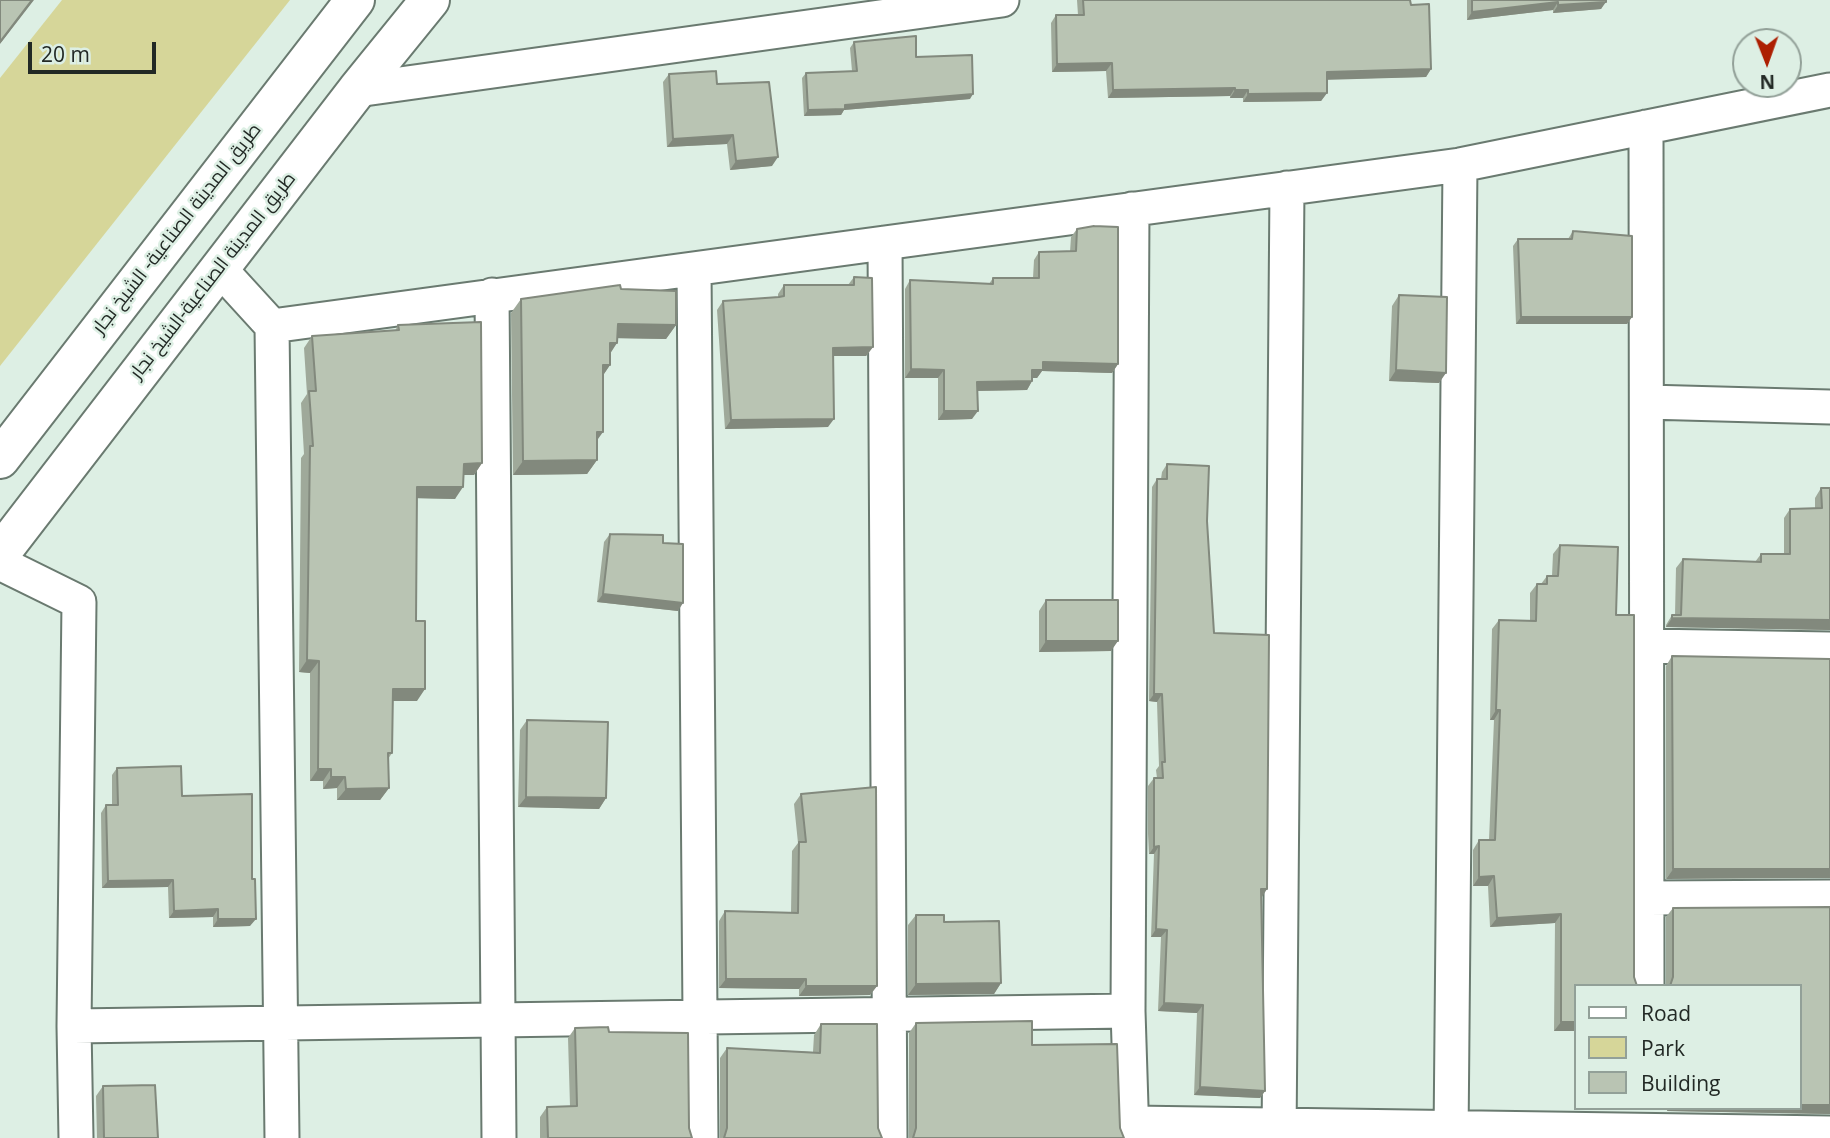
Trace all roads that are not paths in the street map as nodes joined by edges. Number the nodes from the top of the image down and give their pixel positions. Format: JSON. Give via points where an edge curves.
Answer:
{"nodes":[{"id":1,"x":355,"y":0,"type":"edge"},
{"id":2,"x":430,"y":0,"type":"edge"},
{"id":3,"x":1002,"y":0,"type":"edge"},
{"id":4,"x":357,"y":90,"type":"junction"},
{"id":5,"x":1830,"y":90,"type":"edge"},
{"id":6,"x":1646,"y":127,"type":"junction"},
{"id":7,"x":1460,"y":165,"type":"junction"},
{"id":8,"x":1287,"y":188,"type":"junction"},
{"id":9,"x":1132,"y":209,"type":"junction"},
{"id":10,"x":885,"y":243,"type":"junction"},
{"id":11,"x":219,"y":268,"type":"junction"},
{"id":12,"x":694,"y":269,"type":"junction"},
{"id":13,"x":492,"y":295,"type":"junction"},
{"id":14,"x":272,"y":326,"type":"junction"},
{"id":15,"x":1647,"y":402,"type":"junction"},
{"id":16,"x":1830,"y":407,"type":"edge"},
{"id":17,"x":0,"y":459,"type":"edge"},
{"id":18,"x":0,"y":554,"type":"edge"},
{"id":19,"x":0,"y":563,"type":"edge"},
{"id":20,"x":1647,"y":646,"type":"junction"},
{"id":21,"x":1830,"y":649,"type":"edge"},
{"id":22,"x":1830,"y":897,"type":"edge"},
{"id":23,"x":1647,"y":898,"type":"junction"},
{"id":24,"x":1647,"y":984,"type":"edge"},
{"id":25,"x":1128,"y":1011,"type":"junction"},
{"id":26,"x":889,"y":1015,"type":"junction"},
{"id":27,"x":700,"y":1017,"type":"junction"},
{"id":28,"x":498,"y":1020,"type":"junction"},
{"id":29,"x":281,"y":1023,"type":"junction"},
{"id":30,"x":74,"y":1026,"type":"junction"},
{"id":31,"x":1647,"y":1126,"type":"edge"},
{"id":32,"x":1132,"y":1131,"type":"edge"},
{"id":33,"x":1279,"y":1132,"type":"edge"},
{"id":34,"x":1451,"y":1133,"type":"edge"},
{"id":35,"x":1830,"y":1133,"type":"edge"},
{"id":36,"x":76,"y":1138,"type":"edge"},
{"id":37,"x":282,"y":1138,"type":"edge"},
{"id":38,"x":499,"y":1138,"type":"edge"},
{"id":39,"x":701,"y":1138,"type":"edge"},
{"id":40,"x":890,"y":1138,"type":"edge"}],
"edges":[{"from":1,"to":17,"type":"main road","name":"طريق المدينة الصناعية- الشيخ نجار"},
{"from":2,"to":4,"type":"main road","name":"طريق المدينة الصناعية-الشيخ نجار"},
{"from":3,"to":4,"type":"street"},
{"from":4,"to":11,"type":"main road","name":"طريق المدينة الصناعية-الشيخ نجار"},
{"from":5,"to":6,"type":"street"},
{"from":6,"to":7,"type":"street"},
{"from":6,"to":15,"type":"street"},
{"from":7,"to":8,"type":"street"},
{"from":7,"to":34,"type":"street"},
{"from":8,"to":9,"type":"street"},
{"from":8,"to":33,"type":"street"},
{"from":9,"to":10,"type":"street"},
{"from":9,"to":25,"type":"street"},
{"from":10,"to":12,"type":"street"},
{"from":10,"to":26,"type":"street"},
{"from":11,"to":14,"type":"street"},
{"from":11,"to":18,"type":"main road","name":"طريق المدينة الصناعية-الشيخ نجار"},
{"from":12,"to":13,"type":"street"},
{"from":12,"to":27,"type":"street"},
{"from":13,"to":14,"type":"street"},
{"from":13,"to":28,"type":"street"},
{"from":14,"to":29,"type":"street"},
{"from":15,"to":16,"type":"street"},
{"from":15,"to":20,"type":"street"},
{"from":19,"to":30,"type":"street","via":[[79,603]]},
{"from":20,"to":21,"type":"street"},
{"from":20,"to":23,"type":"street"},
{"from":22,"to":23,"type":"street"},
{"from":23,"to":24,"type":"street"},
{"from":25,"to":26,"type":"street"},
{"from":25,"to":32,"type":"street"},
{"from":26,"to":27,"type":"street"},
{"from":26,"to":40,"type":"street"},
{"from":27,"to":28,"type":"street"},
{"from":27,"to":39,"type":"street"},
{"from":28,"to":29,"type":"street"},
{"from":28,"to":38,"type":"street"},
{"from":29,"to":30,"type":"street"},
{"from":29,"to":37,"type":"street"},
{"from":30,"to":36,"type":"street"},
{"from":31,"to":34,"type":"street"},
{"from":31,"to":35,"type":"street"},
{"from":32,"to":33,"type":"street"},
{"from":33,"to":34,"type":"street"}]}
